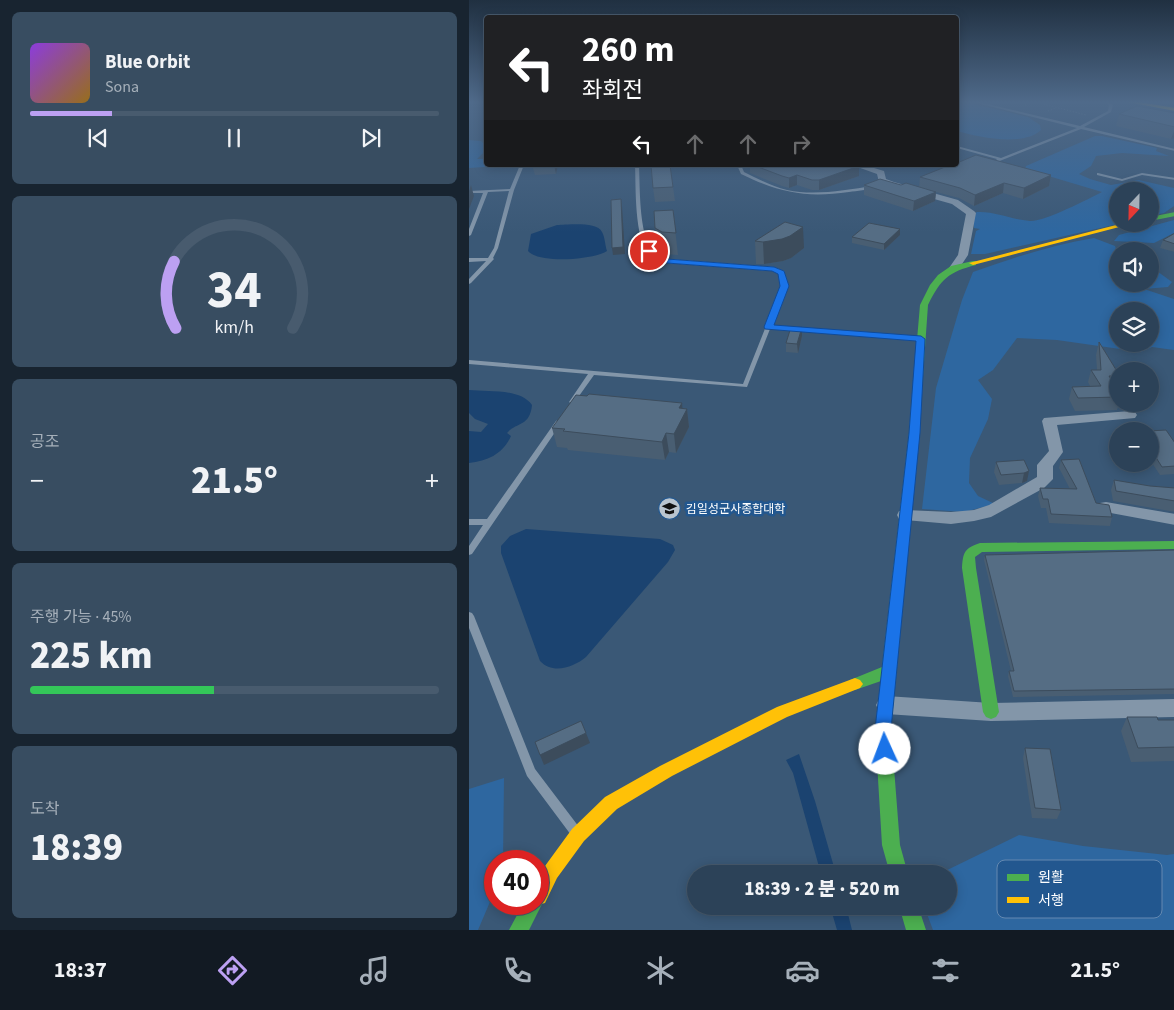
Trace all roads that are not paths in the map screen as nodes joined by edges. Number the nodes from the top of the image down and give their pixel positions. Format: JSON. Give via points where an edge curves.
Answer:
{"nodes":[{"id":1,"x":1036,"y":145,"type":"edge"},
{"id":2,"x":1154,"y":145,"type":"edge"},
{"id":3,"x":959,"y":148,"type":"edge"},
{"id":4,"x":1174,"y":150,"type":"edge"},
{"id":5,"x":1001,"y":159,"type":"junction"},
{"id":6,"x":994,"y":162,"type":"edge"},
{"id":7,"x":521,"y":167,"type":"edge"},
{"id":8,"x":637,"y":167,"type":"edge"},
{"id":9,"x":740,"y":167,"type":"edge"},
{"id":10,"x":871,"y":167,"type":"edge"},
{"id":11,"x":1098,"y":174,"type":"dead end"},
{"id":12,"x":1174,"y":179,"type":"edge"},
{"id":13,"x":890,"y":184,"type":"junction"},
{"id":14,"x":512,"y":190,"type":"junction"},
{"id":15,"x":485,"y":191,"type":"junction"},
{"id":16,"x":469,"y":192,"type":"edge"},
{"id":17,"x":1174,"y":214,"type":"edge"},
{"id":18,"x":1159,"y":217,"type":"edge"},
{"id":19,"x":1109,"y":229,"type":"edge"},
{"id":20,"x":469,"y":235,"type":"edge"},
{"id":21,"x":491,"y":259,"type":"junction"},
{"id":22,"x":469,"y":260,"type":"edge"},
{"id":23,"x":954,"y":268,"type":"junction"},
{"id":24,"x":469,"y":282,"type":"edge"},
{"id":25,"x":768,"y":327,"type":"junction"},
{"id":26,"x":921,"y":339,"type":"junction"},
{"id":27,"x":469,"y":362,"type":"edge"},
{"id":28,"x":593,"y":372,"type":"junction"},
{"id":29,"x":1130,"y":415,"type":"dead end"},
{"id":30,"x":1106,"y":507,"type":"edge"},
{"id":31,"x":905,"y":514,"type":"junction"},
{"id":32,"x":1174,"y":520,"type":"edge"},
{"id":33,"x":469,"y":522,"type":"edge"},
{"id":34,"x":488,"y":522,"type":"junction"},
{"id":35,"x":1174,"y":545,"type":"edge"},
{"id":36,"x":469,"y":552,"type":"edge"},
{"id":37,"x":469,"y":616,"type":"edge"},
{"id":38,"x":889,"y":671,"type":"junction"},
{"id":39,"x":886,"y":705,"type":"junction"},
{"id":40,"x":1174,"y":708,"type":"edge"},
{"id":41,"x":991,"y":712,"type":"junction"},
{"id":42,"x":577,"y":834,"type":"junction"},
{"id":43,"x":897,"y":865,"type":"edge"},
{"id":44,"x":549,"y":876,"type":"edge"},
{"id":45,"x":527,"y":915,"type":"edge"},
{"id":46,"x":911,"y":915,"type":"edge"},
{"id":47,"x":519,"y":930,"type":"edge"},
{"id":48,"x":916,"y":930,"type":"edge"}],
"edges":[{"from":1,"to":5,"type":"lane"},
{"from":2,"to":4,"type":"lane"},
{"from":3,"to":5,"type":"lane"},
{"from":5,"to":6,"type":"lane"},
{"from":7,"to":14,"type":"lane"},
{"from":8,"to":25,"type":"lane","via":[[641,223],[649,251],[658,259],[782,272],[785,286]]},
{"from":9,"to":13,"type":"lane","via":[[742,173],[769,186],[793,192],[833,192]]},
{"from":10,"to":13,"type":"street"},
{"from":11,"to":12,"type":"lane","via":[[1122,180],[1142,174]]},
{"from":13,"to":23,"type":"street","via":[[967,207],[971,213],[963,255]]},
{"from":14,"to":15,"type":"lane"},
{"from":14,"to":21,"type":"lane"},
{"from":15,"to":16,"type":"lane"},
{"from":15,"to":20,"type":"lane"},
{"from":17,"to":18,"type":"main road"},
{"from":19,"to":23,"type":"main road"},
{"from":21,"to":22,"type":"lane"},
{"from":21,"to":24,"type":"lane"},
{"from":23,"to":26,"type":"main road","via":[[934,285],[924,305]]},
{"from":25,"to":26,"type":"lane"},
{"from":25,"to":28,"type":"lane","via":[[745,386]]},
{"from":26,"to":31,"type":"main road","via":[[915,433]]},
{"from":27,"to":28,"type":"lane"},
{"from":28,"to":34,"type":"lane"},
{"from":29,"to":31,"type":"street","via":[[1049,421],[1056,452],[1045,465],[1045,479],[995,509],[958,517]]},
{"from":30,"to":32,"type":"street"},
{"from":31,"to":38,"type":"main road"},
{"from":33,"to":34,"type":"lane"},
{"from":34,"to":36,"type":"lane"},
{"from":35,"to":41,"type":"main road","via":[[980,548],[969,554]]},
{"from":37,"to":42,"type":"lane","via":[[531,772]]},
{"from":38,"to":39,"type":"main road"},
{"from":38,"to":42,"type":"main road","via":[[782,712],[665,772],[611,803]]},
{"from":39,"to":41,"type":"street"},
{"from":39,"to":43,"type":"main road","via":[[883,729],[891,845]]},
{"from":40,"to":41,"type":"street"},
{"from":42,"to":44,"type":"main road"},
{"from":45,"to":47,"type":"main road"},
{"from":46,"to":48,"type":"main road"}]}
